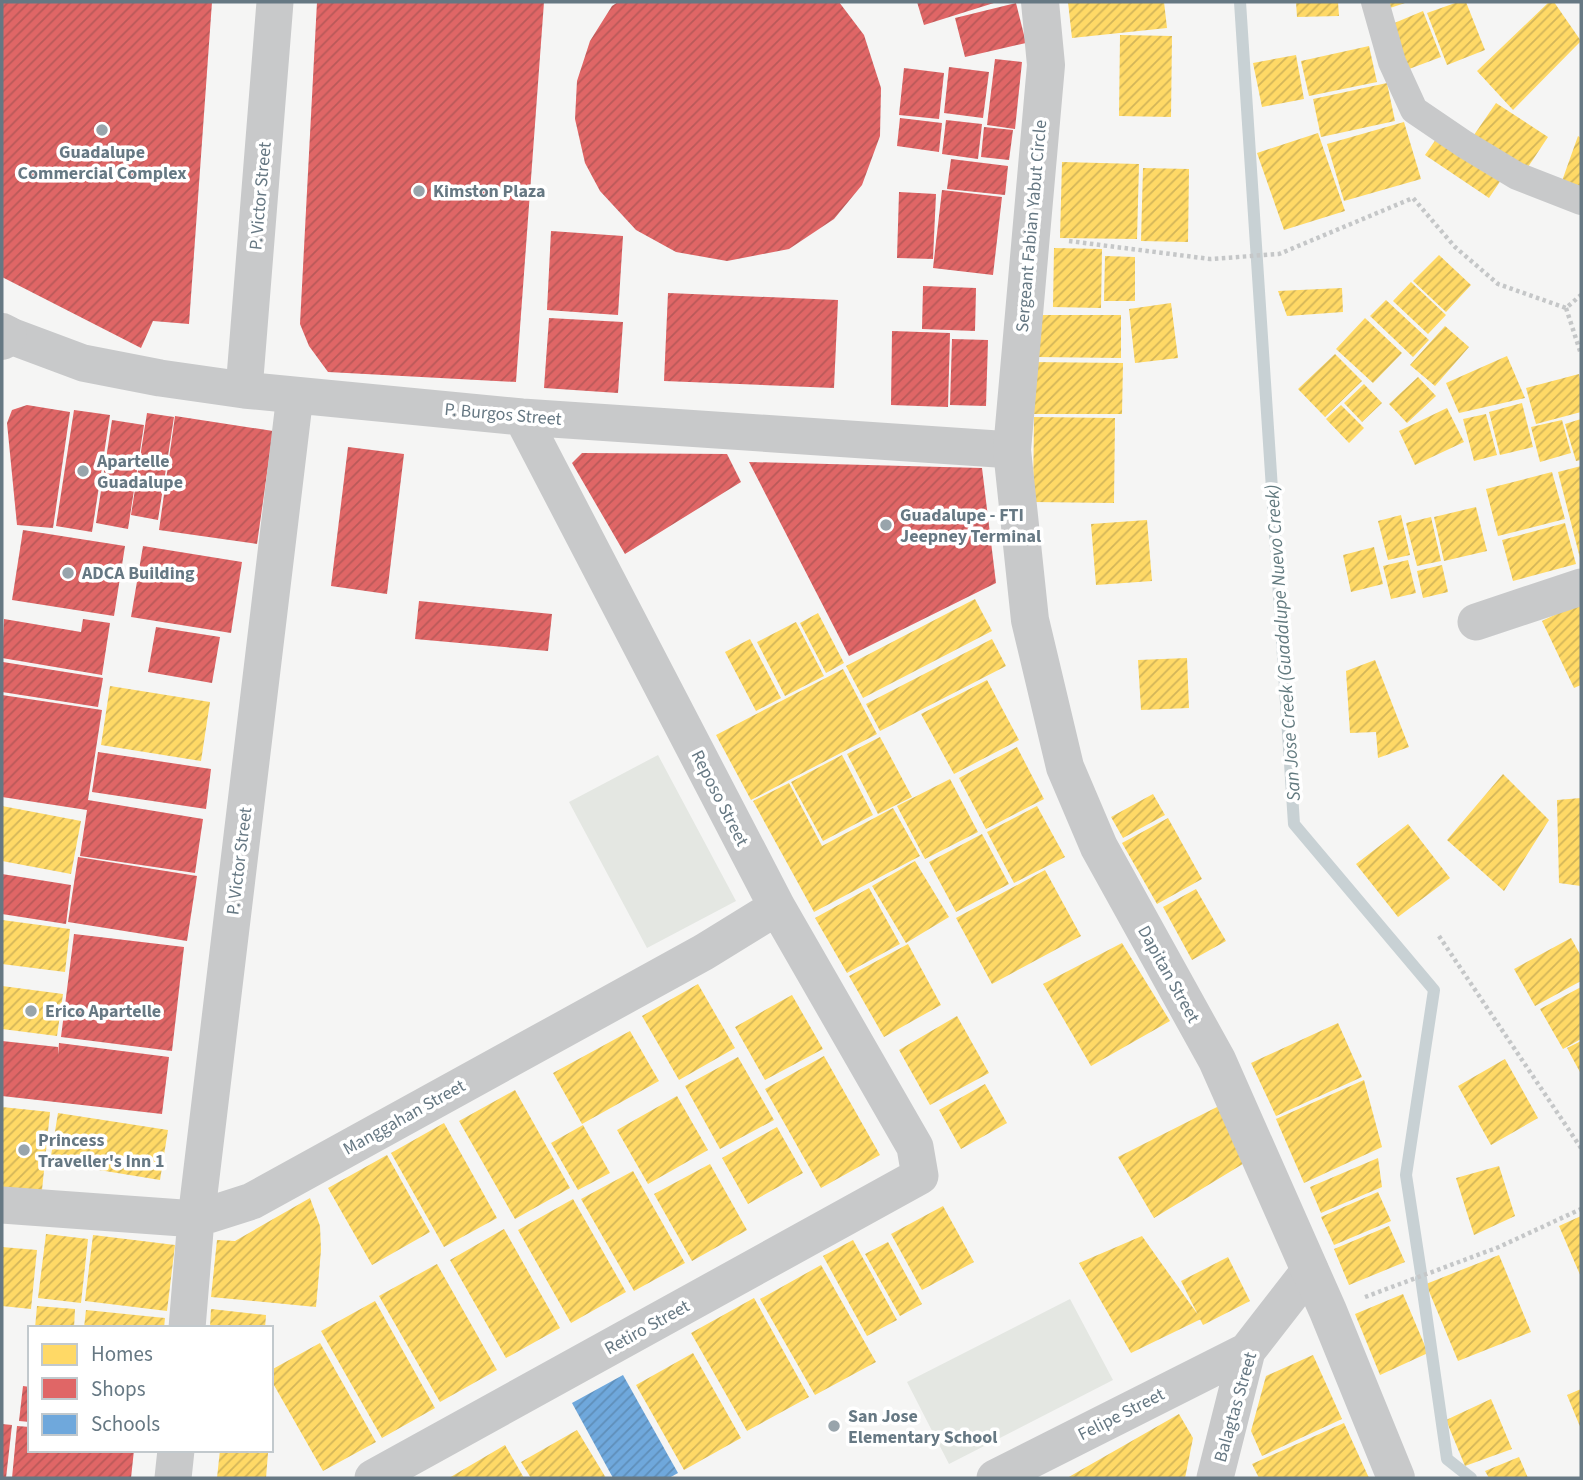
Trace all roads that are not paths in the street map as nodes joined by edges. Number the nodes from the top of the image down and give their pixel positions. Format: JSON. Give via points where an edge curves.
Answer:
{"nodes":[{"id":1,"x":275,"y":2,"type":"edge"},
{"id":2,"x":1040,"y":2,"type":"edge"},
{"id":3,"x":1375,"y":2,"type":"edge"},
{"id":4,"x":1581,"y":201,"type":"edge"},
{"id":5,"x":4,"y":336,"type":"edge"},
{"id":6,"x":244,"y":390,"type":"junction"},
{"id":7,"x":295,"y":395,"type":"junction"},
{"id":8,"x":522,"y":417,"type":"junction"},
{"id":9,"x":1012,"y":450,"type":"junction"},
{"id":10,"x":1581,"y":587,"type":"edge"},
{"id":11,"x":1476,"y":622,"type":"dead end"},
{"id":12,"x":777,"y":907,"type":"junction"},
{"id":13,"x":920,"y":1177,"type":"joint"},
{"id":14,"x":2,"y":1205,"type":"edge"},
{"id":15,"x":196,"y":1219,"type":"junction"},
{"id":16,"x":1310,"y":1270,"type":"junction"},
{"id":17,"x":187,"y":1326,"type":"edge"},
{"id":18,"x":1247,"y":1351,"type":"junction"},
{"id":19,"x":176,"y":1452,"type":"edge"},
{"id":20,"x":173,"y":1478,"type":"edge"},
{"id":21,"x":373,"y":1478,"type":"edge"},
{"id":22,"x":995,"y":1478,"type":"edge"},
{"id":23,"x":1215,"y":1478,"type":"edge"},
{"id":24,"x":1396,"y":1478,"type":"edge"}],
"edges":[{"from":1,"to":6,"type":"street","name":"P. Victor Street"},
{"from":2,"to":9,"type":"street","name":"Sergeant Fabian Yabut Circle","via":[[1046,65]]},
{"from":3,"to":4,"type":"street","via":[[1392,62],[1414,110],[1517,176]]},
{"from":5,"to":6,"type":"street","name":"P. Burgos Street","via":[[83,363]]},
{"from":6,"to":7,"type":"street","name":"P. Burgos Street"},
{"from":7,"to":8,"type":"street","name":"P. Burgos Street"},
{"from":7,"to":15,"type":"street","name":"P. Victor Street"},
{"from":8,"to":9,"type":"street","name":"P. Burgos Street"},
{"from":8,"to":12,"type":"street","name":"Reposo Street"},
{"from":9,"to":16,"type":"street","name":"Dapitan Street","via":[[1030,620],[1065,767],[1099,847],[1217,1060]]},
{"from":10,"to":11,"type":"street"},
{"from":12,"to":13,"type":"street","name":"Reposo Street","via":[[915,1147]]},
{"from":12,"to":15,"type":"street","name":"Manggahan Street","via":[[704,952],[252,1201]]},
{"from":13,"to":21,"type":"street","name":"Retiro Street"},
{"from":14,"to":15,"type":"street","name":"Manggahan Street"},
{"from":15,"to":17,"type":"street","name":"P. Victor Street"},
{"from":16,"to":18,"type":"street","name":"Balagtas Street"},
{"from":16,"to":24,"type":"street","name":"Dapitan Street"},
{"from":18,"to":22,"type":"street","name":"Felipe Street"},
{"from":18,"to":23,"type":"street","name":"Balagtas Street"},
{"from":19,"to":20,"type":"street"}]}
